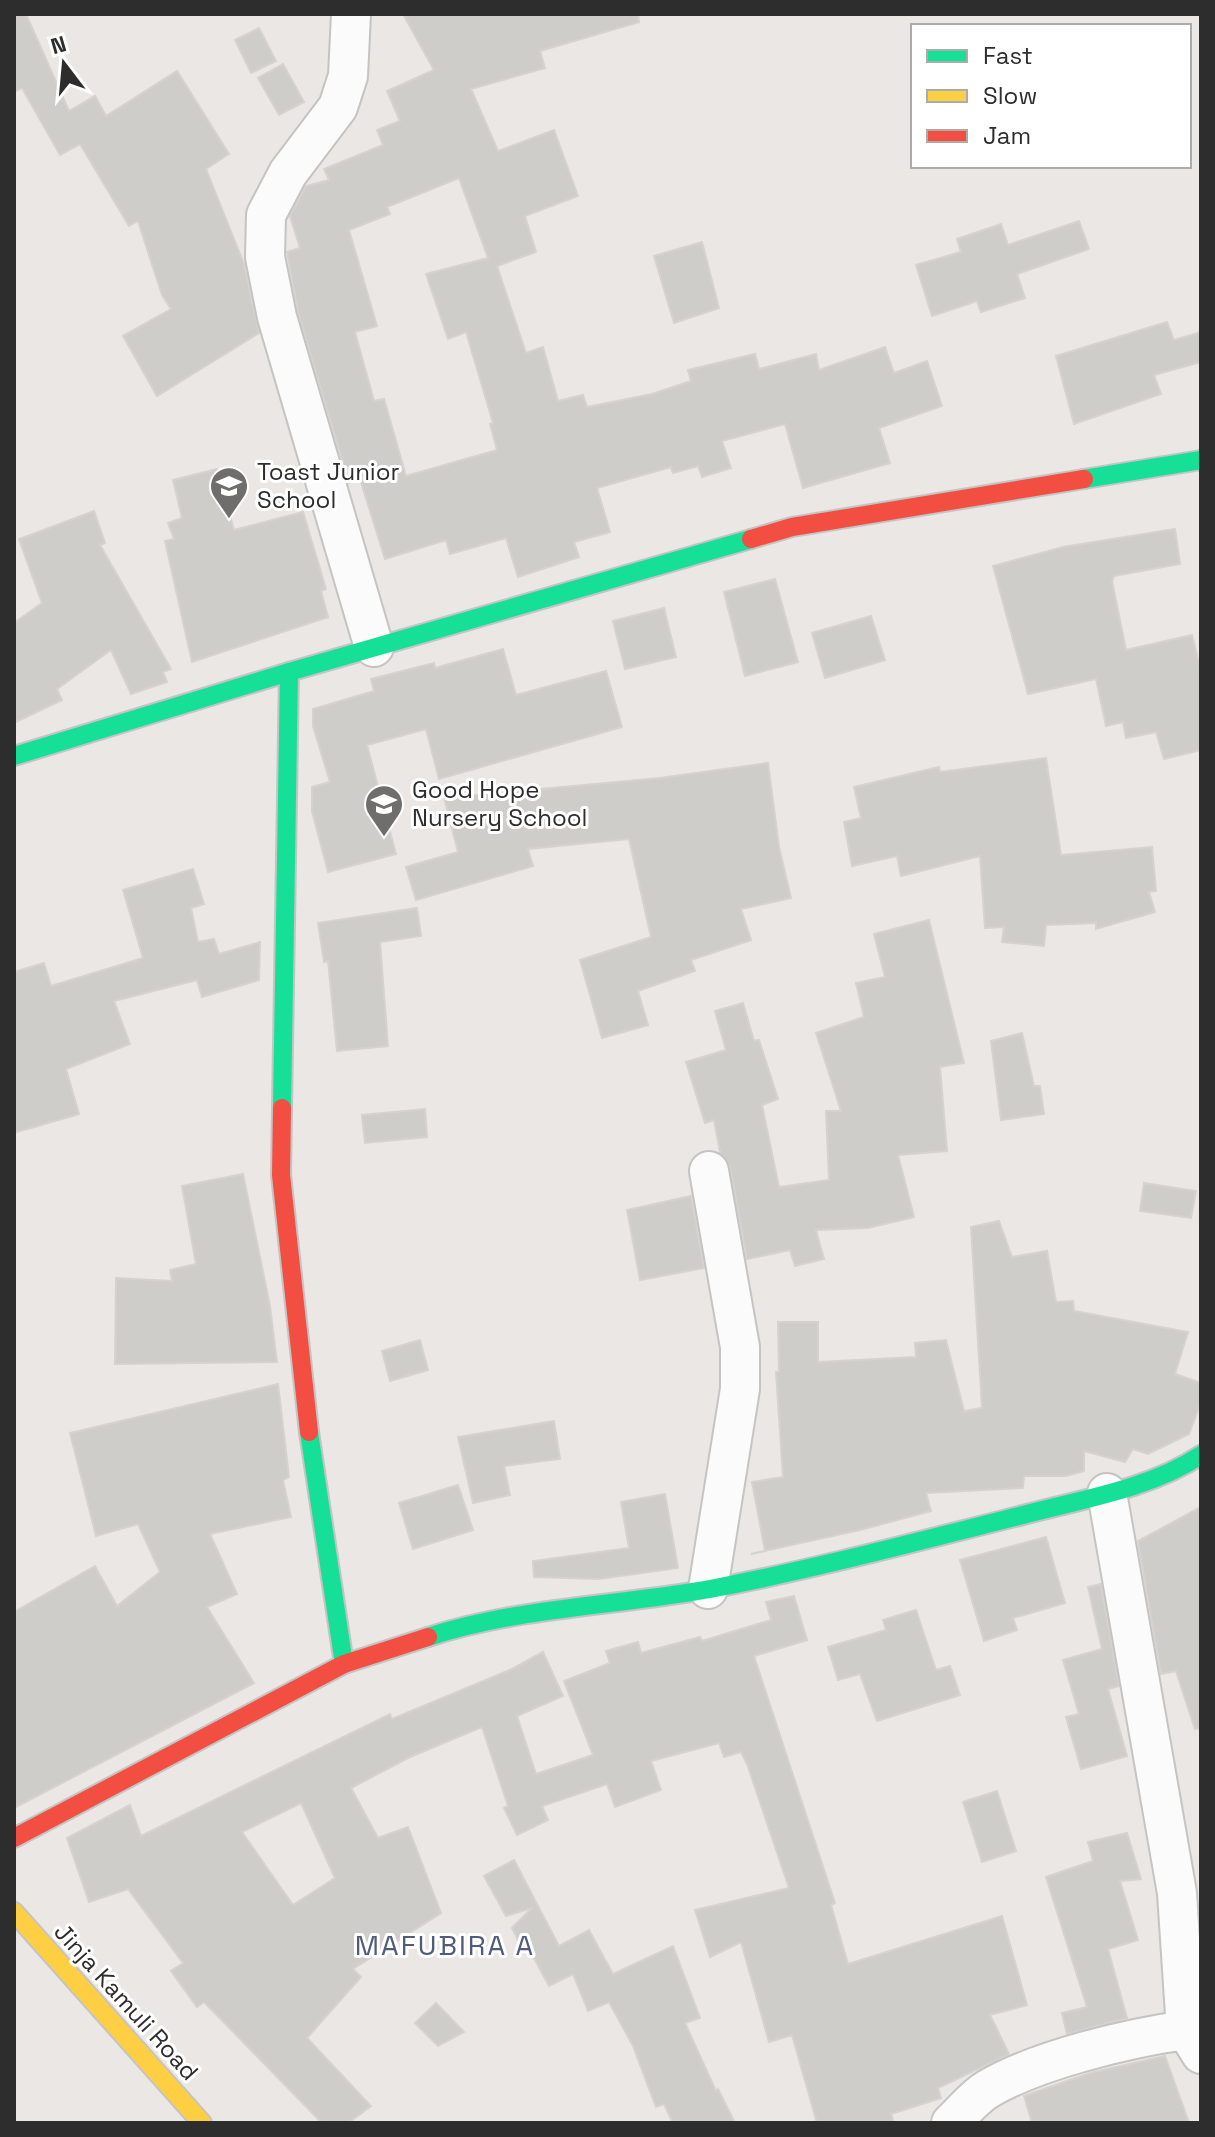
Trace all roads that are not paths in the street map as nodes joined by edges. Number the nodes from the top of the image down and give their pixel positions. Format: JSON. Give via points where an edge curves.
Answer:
{"nodes":[{"id":1,"x":351,"y":14,"type":"edge"},
{"id":2,"x":1201,"y":460,"type":"edge"},
{"id":3,"x":374,"y":647,"type":"junction"},
{"id":4,"x":289,"y":672,"type":"junction"},
{"id":5,"x":14,"y":756,"type":"edge"},
{"id":6,"x":709,"y":1171,"type":"dead end"},
{"id":7,"x":1201,"y":1455,"type":"edge"},
{"id":8,"x":1107,"y":1493,"type":"junction"},
{"id":9,"x":708,"y":1589,"type":"junction"},
{"id":10,"x":344,"y":1664,"type":"junction"},
{"id":11,"x":14,"y":1838,"type":"edge"},
{"id":12,"x":14,"y":1912,"type":"edge"},
{"id":13,"x":1193,"y":2042,"type":"edge"},
{"id":14,"x":202,"y":2123,"type":"edge"},
{"id":15,"x":951,"y":2123,"type":"edge"}],
"edges":[{"from":1,"to":3,"type":"street","via":[[348,76],[338,107],[288,173],[266,215],[265,257],[277,317]]},
{"from":2,"to":3,"type":"street","via":[[792,527]]},
{"from":3,"to":4,"type":"street"},
{"from":4,"to":5,"type":"street"},
{"from":4,"to":10,"type":"street","via":[[281,1175],[314,1473]]},
{"from":6,"to":9,"type":"street","via":[[740,1347],[740,1389]]},
{"from":7,"to":8,"type":"street","via":[[1183,1467]]},
{"from":8,"to":9,"type":"street"},
{"from":8,"to":13,"type":"street","via":[[1177,1893]]},
{"from":9,"to":10,"type":"street","via":[[480,1620]]},
{"from":10,"to":11,"type":"street"},
{"from":12,"to":14,"type":"street","name":"Jinja Kamuli Road"},
{"from":13,"to":15,"type":"street","via":[[1131,2038],[1013,2077],[985,2090]]}]}
